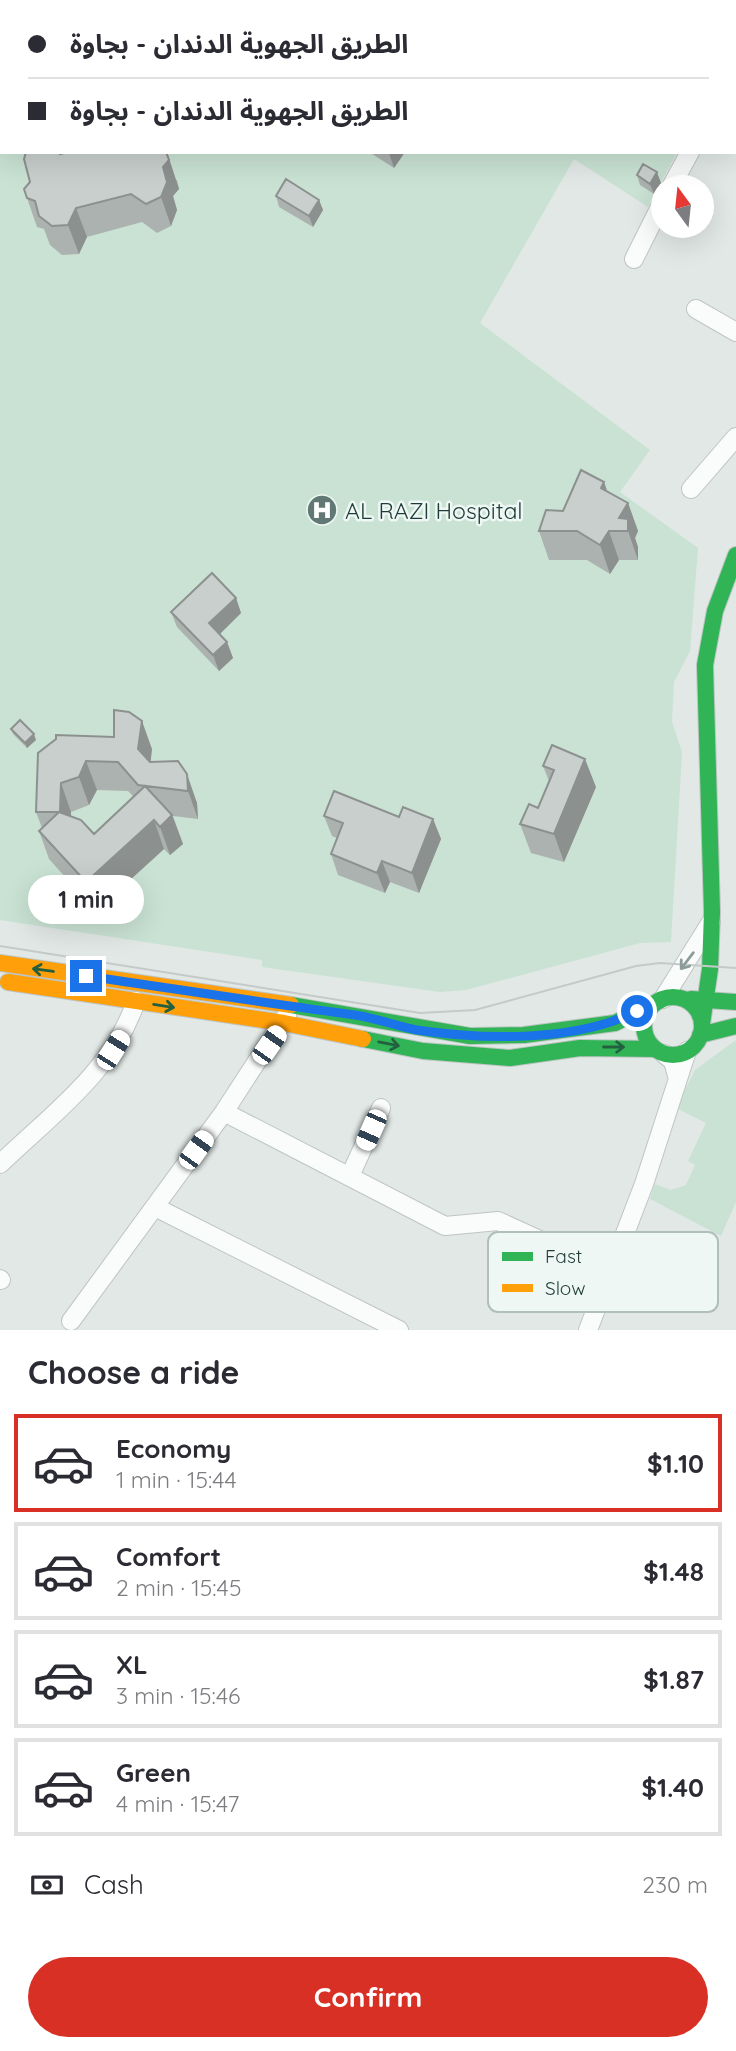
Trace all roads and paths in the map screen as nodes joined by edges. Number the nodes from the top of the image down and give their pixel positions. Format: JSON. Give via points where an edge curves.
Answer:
{"nodes":[{"id":1,"x":689,"y":154,"type":"edge"},
{"id":2,"x":678,"y":175,"type":"edge"},
{"id":3,"x":651,"y":225,"type":"edge"},
{"id":4,"x":634,"y":259,"type":"dead end"},
{"id":5,"x":696,"y":309,"type":"dead end"},
{"id":6,"x":736,"y":332,"type":"edge"},
{"id":7,"x":736,"y":437,"type":"edge"},
{"id":8,"x":691,"y":489,"type":"dead end"},
{"id":9,"x":736,"y":555,"type":"edge"},
{"id":10,"x":711,"y":922,"type":"junction"},
{"id":11,"x":0,"y":963,"type":"edge"},
{"id":12,"x":0,"y":980,"type":"edge"},
{"id":13,"x":663,"y":999,"type":"junction"},
{"id":14,"x":682,"y":999,"type":"junction"},
{"id":15,"x":706,"y":1000,"type":"junction"},
{"id":16,"x":136,"y":1001,"type":"junction"},
{"id":17,"x":736,"y":1002,"type":"edge"},
{"id":18,"x":287,"y":1015,"type":"junction"},
{"id":19,"x":736,"y":1026,"type":"edge"},
{"id":20,"x":701,"y":1029,"type":"junction"},
{"id":21,"x":659,"y":1051,"type":"junction"},
{"id":22,"x":687,"y":1051,"type":"junction"},
{"id":23,"x":678,"y":1079,"type":"junction"},
{"id":24,"x":381,"y":1108,"type":"dead end"},
{"id":25,"x":224,"y":1112,"type":"junction"},
{"id":26,"x":0,"y":1164,"type":"edge"},
{"id":27,"x":350,"y":1176,"type":"junction"},
{"id":28,"x":155,"y":1207,"type":"junction"},
{"id":29,"x":522,"y":1232,"type":"edge"},
{"id":30,"x":626,"y":1232,"type":"edge"},
{"id":31,"x":596,"y":1312,"type":"edge"},
{"id":32,"x":71,"y":1321,"type":"dead end"},
{"id":33,"x":399,"y":1330,"type":"edge"},
{"id":34,"x":588,"y":1330,"type":"edge"}],
"edges":[{"from":1,"to":2,"type":"street"},
{"from":3,"to":4,"type":"street"},
{"from":5,"to":6,"type":"street"},
{"from":7,"to":8,"type":"street"},
{"from":9,"to":10,"type":"main road","via":[[715,611],[704,681]]},
{"from":10,"to":13,"type":"street","one_way":true},
{"from":10,"to":15,"type":"main road"},
{"from":18,"to":11,"type":"main road","one_way":true},
{"from":12,"to":16,"type":"main road"},
{"from":13,"to":14,"type":"main road"},
{"from":13,"to":18,"type":"main road","via":[[615,1023],[524,1035],[470,1037]]},
{"from":13,"to":21,"type":"main road","via":[[645,1018],[645,1035]]},
{"from":14,"to":15,"type":"main road"},
{"from":14,"to":20,"type":"main road","via":[[697,1011]]},
{"from":15,"to":17,"type":"main road"},
{"from":15,"to":20,"type":"main road"},
{"from":16,"to":18,"type":"main road","one_way":true},
{"from":16,"to":26,"type":"street","via":[[127,1028],[93,1075]]},
{"from":18,"to":21,"type":"main road","one_way":true,"via":[[423,1051],[510,1058],[580,1048]]},
{"from":18,"to":25,"type":"street"},
{"from":19,"to":20,"type":"main road"},
{"from":20,"to":22,"type":"main road"},
{"from":21,"to":22,"type":"main road"},
{"from":21,"to":23,"type":"street","via":[[673,1061]]},
{"from":22,"to":23,"type":"street"},
{"from":23,"to":30,"type":"street"},
{"from":24,"to":27,"type":"street"},
{"from":25,"to":27,"type":"street"},
{"from":25,"to":28,"type":"street"},
{"from":27,"to":29,"type":"street","via":[[445,1226],[498,1221]]},
{"from":28,"to":32,"type":"street"},
{"from":28,"to":33,"type":"street"},
{"from":31,"to":34,"type":"street"}]}
